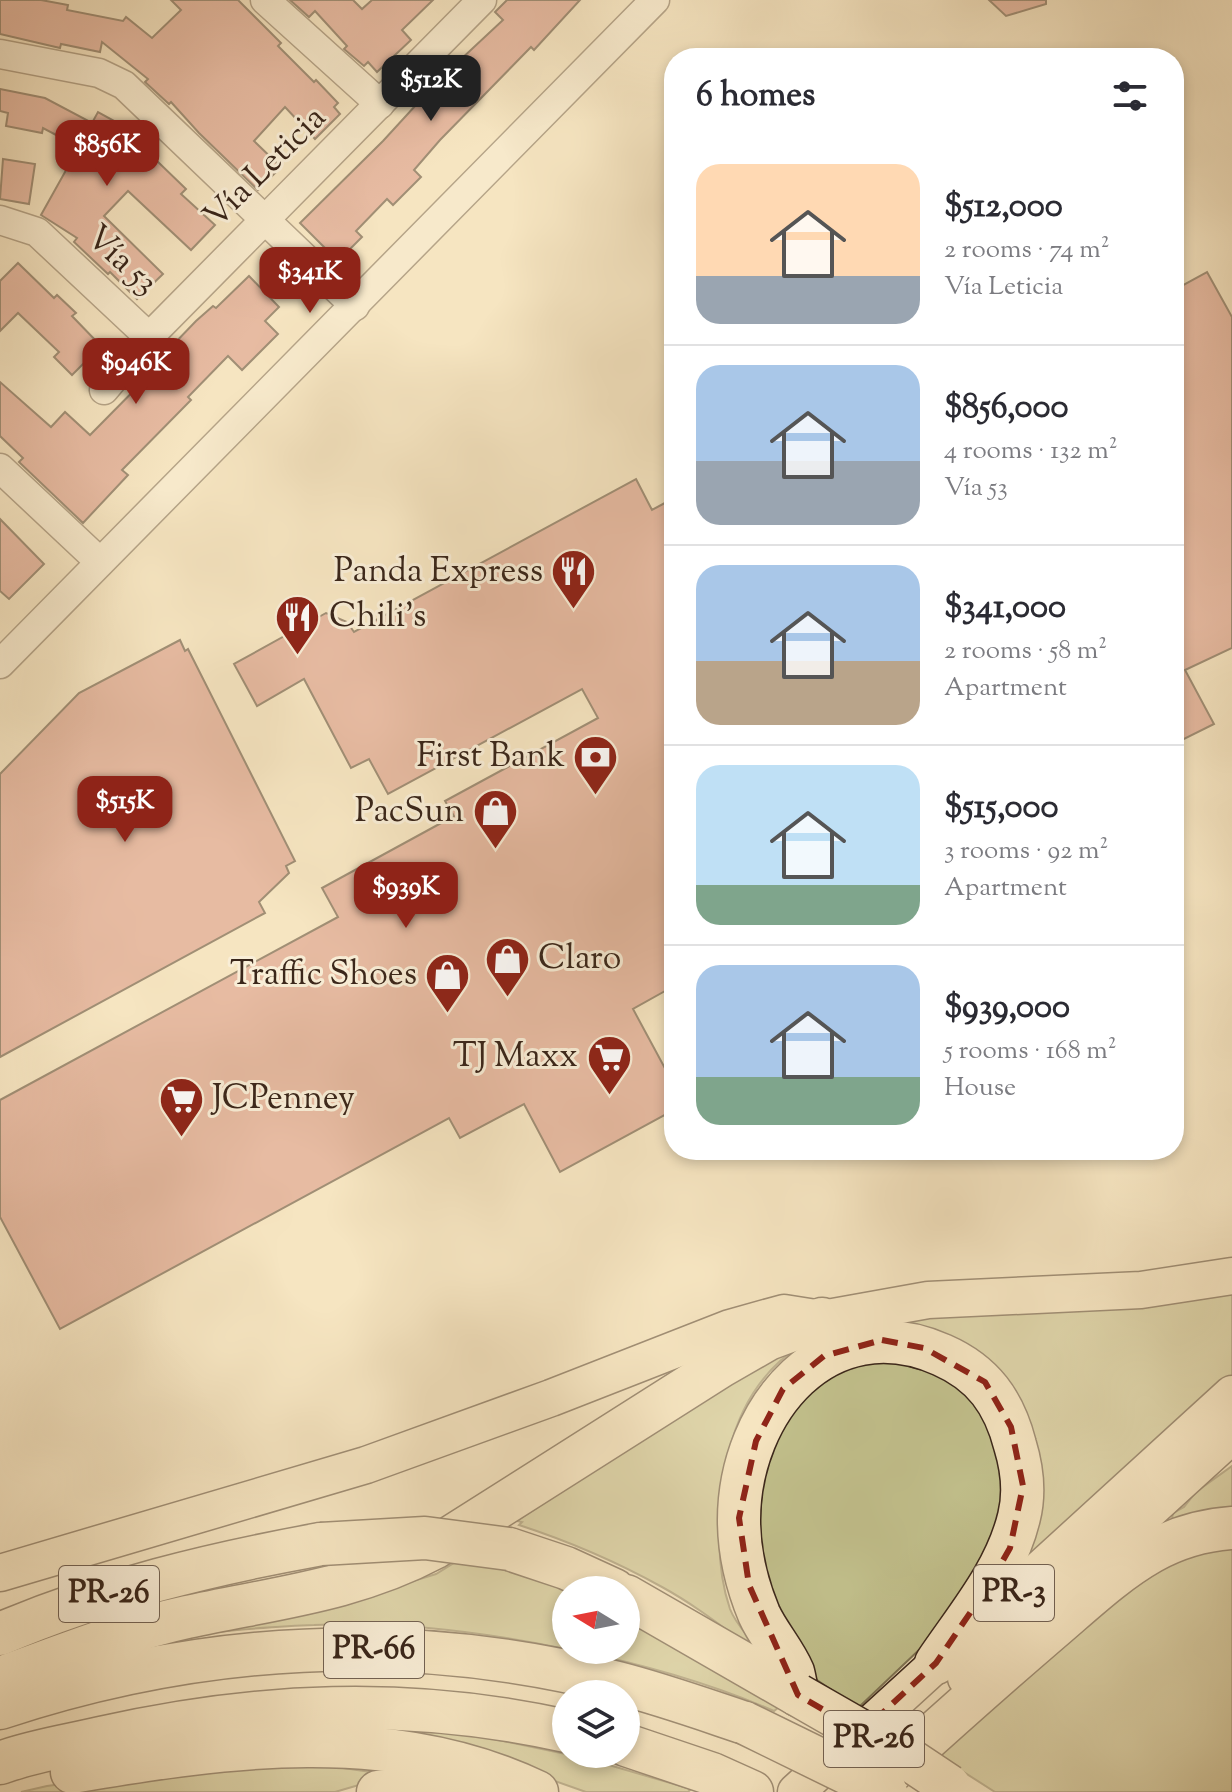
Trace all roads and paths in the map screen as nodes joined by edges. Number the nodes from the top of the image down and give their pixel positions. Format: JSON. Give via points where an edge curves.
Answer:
{"nodes":[{"id":1,"x":265,"y":0,"type":"edge"},
{"id":2,"x":482,"y":0,"type":"edge"},
{"id":3,"x":655,"y":0,"type":"edge"},
{"id":4,"x":0,"y":54,"type":"edge"},
{"id":5,"x":380,"y":104,"type":"junction"},
{"id":6,"x":0,"y":220,"type":"edge"},
{"id":7,"x":265,"y":221,"type":"junction"},
{"id":8,"x":355,"y":306,"type":"junction"},
{"id":9,"x":149,"y":337,"type":"junction"},
{"id":10,"x":104,"y":390,"type":"dead end"},
{"id":11,"x":3,"y":477,"type":"edge"},
{"id":12,"x":100,"y":562,"type":"junction"},
{"id":13,"x":0,"y":664,"type":"edge"},
{"id":14,"x":1232,"y":1276,"type":"edge"},
{"id":15,"x":822,"y":1319,"type":"junction"},
{"id":16,"x":1232,"y":1394,"type":"edge"},
{"id":17,"x":1232,"y":1435,"type":"edge"},
{"id":18,"x":1232,"y":1528,"type":"edge"},
{"id":19,"x":221,"y":1565,"type":"junction"},
{"id":20,"x":0,"y":1573,"type":"edge"},
{"id":21,"x":583,"y":1576,"type":"edge"},
{"id":22,"x":0,"y":1602,"type":"edge"},
{"id":23,"x":640,"y":1604,"type":"edge"},
{"id":24,"x":0,"y":1634,"type":"edge"},
{"id":25,"x":936,"y":1663,"type":"junction"},
{"id":26,"x":0,"y":1678,"type":"edge"},
{"id":27,"x":798,"y":1695,"type":"junction"},
{"id":28,"x":0,"y":1708,"type":"edge"},
{"id":29,"x":552,"y":1728,"type":"edge"},
{"id":30,"x":640,"y":1750,"type":"edge"},
{"id":31,"x":0,"y":1763,"type":"edge"},
{"id":32,"x":0,"y":1782,"type":"edge"},
{"id":33,"x":954,"y":1789,"type":"edge"},
{"id":34,"x":533,"y":1790,"type":"edge"},
{"id":35,"x":378,"y":1792,"type":"edge"},
{"id":36,"x":752,"y":1792,"type":"edge"},
{"id":37,"x":796,"y":1792,"type":"edge"},
{"id":38,"x":841,"y":1792,"type":"edge"},
{"id":39,"x":869,"y":1792,"type":"edge"},
{"id":40,"x":886,"y":1792,"type":"edge"}],
"edges":[{"from":1,"to":5,"type":"street"},
{"from":2,"to":5,"type":"street","name":"Vía Leticia"},
{"from":3,"to":8,"type":"street"},
{"from":4,"to":7,"type":"street","via":[[99,73],[124,85]]},
{"from":5,"to":7,"type":"street","name":"Vía Leticia"},
{"from":6,"to":9,"type":"street","name":"Vía 53","via":[[37,232]]},
{"from":7,"to":8,"type":"street"},
{"from":7,"to":9,"type":"street","name":"Vía Leticia"},
{"from":8,"to":12,"type":"street"},
{"from":9,"to":10,"type":"street","name":"Vía Leticia"},
{"from":11,"to":12,"type":"street"},
{"from":12,"to":13,"type":"street"},
{"from":14,"to":15,"type":"main road","via":[[1141,1290],[928,1300]]},
{"from":15,"to":20,"type":"main road","via":[[784,1313],[730,1328],[366,1465]]},
{"from":15,"to":26,"type":"highway","via":[[768,1339],[721,1366],[406,1563],[331,1589],[137,1630]]},
{"from":16,"to":25,"type":"main road","number":"PR-3"},
{"from":17,"to":38,"type":"main road","number":"PR-3"},
{"from":18,"to":39,"type":"highway","via":[[1184,1537],[1114,1577]]},
{"from":19,"to":21,"type":"highway","number":"PR-26","bridge":true,"via":[[321,1544],[425,1538],[509,1549]]},
{"from":19,"to":22,"type":"highway","via":[[145,1564]]},
{"from":19,"to":24,"type":"highway","number":"PR-26","via":[[79,1602]]},
{"from":23,"to":27,"type":"highway","number":"PR-26"},
{"from":25,"to":27,"type":"highway","via":[[1010,1548],[1023,1486],[1011,1427],[985,1382],[945,1356],[902,1342],[851,1346],[824,1356],[783,1389],[766,1415],[743,1481],[739,1518],[749,1585],[759,1615],[792,1671]]},
{"from":25,"to":37,"type":"main road","number":"PR-3"},
{"from":27,"to":33,"type":"highway","number":"PR-26","bridge":true},
{"from":28,"to":40,"type":"highway","number":"PR-66","bridge":true,"via":[[50,1691],[216,1656],[367,1650],[479,1657],[664,1696],[745,1723]]},
{"from":29,"to":31,"type":"highway","number":"PR-66","via":[[405,1709],[248,1712],[160,1725]]},
{"from":30,"to":36,"type":"highway"},
{"from":32,"to":34,"type":"highway","via":[[167,1756],[321,1746],[417,1754]]},
{"from":34,"to":35,"type":"highway","via":[[441,1786]]}]}
